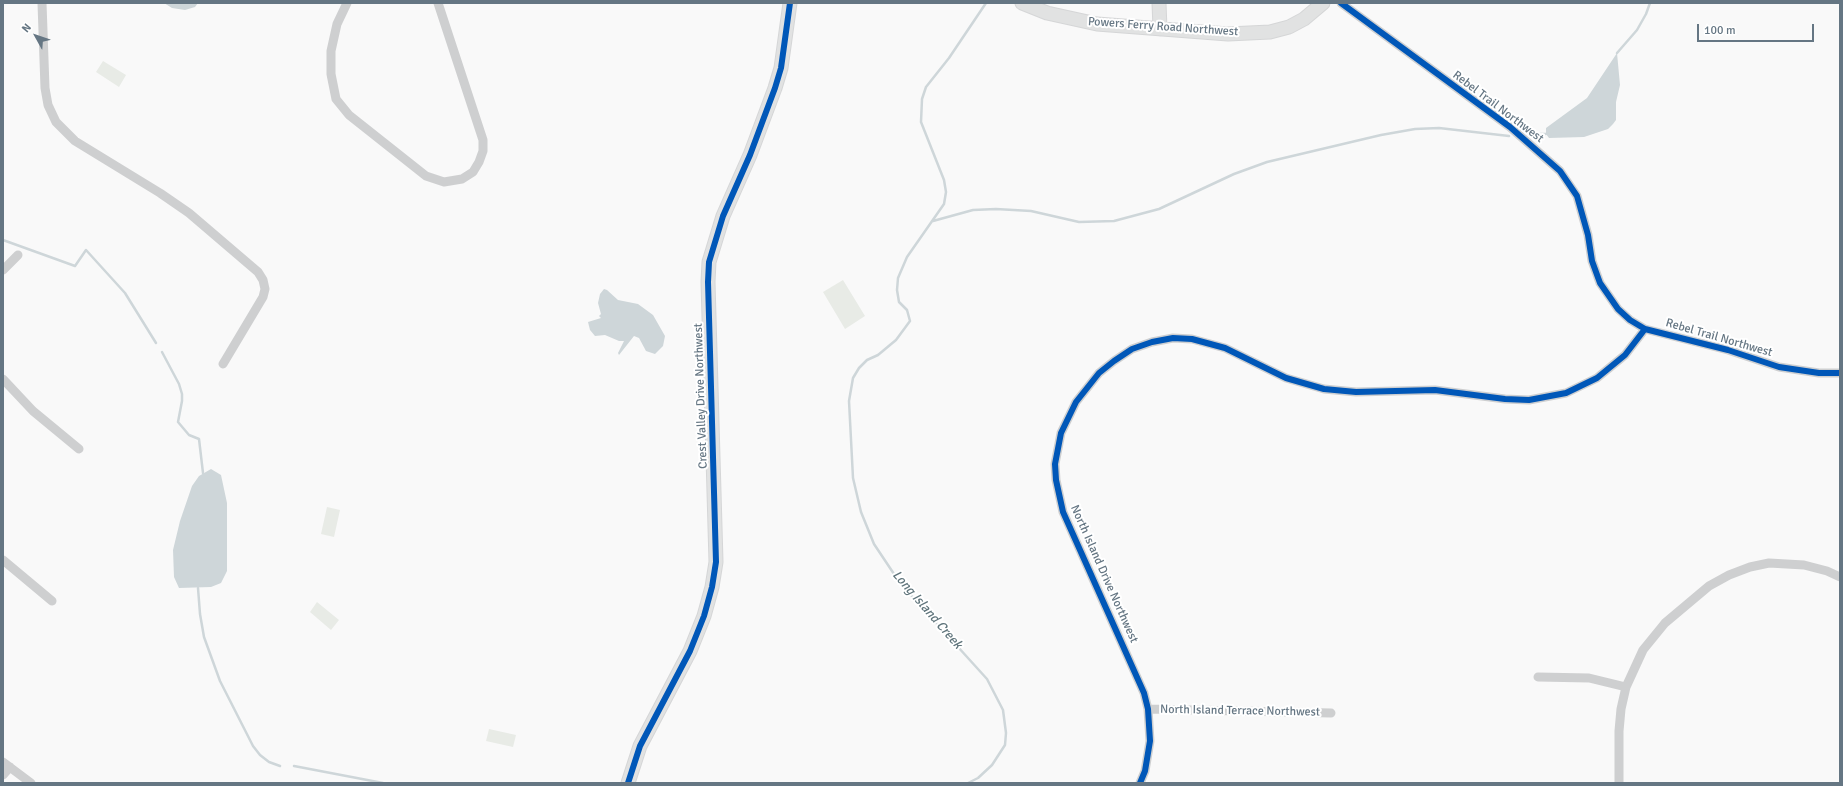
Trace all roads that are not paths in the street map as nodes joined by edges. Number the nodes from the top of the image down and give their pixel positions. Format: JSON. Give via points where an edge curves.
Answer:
{"nodes":[{"id":1,"x":42,"y":3,"type":"edge"},
{"id":2,"x":347,"y":3,"type":"edge"},
{"id":3,"x":438,"y":3,"type":"edge"},
{"id":4,"x":790,"y":3,"type":"edge"},
{"id":5,"x":1022,"y":3,"type":"edge"},
{"id":6,"x":1159,"y":3,"type":"edge"},
{"id":7,"x":1323,"y":3,"type":"edge"},
{"id":8,"x":1341,"y":3,"type":"edge"},
{"id":9,"x":1160,"y":29,"type":"junction"},
{"id":10,"x":18,"y":255,"type":"dead end"},
{"id":11,"x":3,"y":270,"type":"edge"},
{"id":12,"x":1645,"y":328,"type":"junction"},
{"id":13,"x":223,"y":364,"type":"dead end"},
{"id":14,"x":1840,"y":373,"type":"edge"},
{"id":15,"x":3,"y":379,"type":"edge"},
{"id":16,"x":79,"y":449,"type":"dead end"},
{"id":17,"x":3,"y":560,"type":"edge"},
{"id":18,"x":1840,"y":577,"type":"edge"},
{"id":19,"x":52,"y":601,"type":"dead end"},
{"id":20,"x":1538,"y":677,"type":"dead end"},
{"id":21,"x":1626,"y":687,"type":"junction"},
{"id":22,"x":1148,"y":709,"type":"junction"},
{"id":23,"x":1331,"y":713,"type":"dead end"},
{"id":24,"x":6,"y":764,"type":"edge"},
{"id":25,"x":3,"y":775,"type":"edge"},
{"id":26,"x":31,"y":783,"type":"edge"},
{"id":27,"x":628,"y":783,"type":"edge"},
{"id":28,"x":1140,"y":783,"type":"edge"},
{"id":29,"x":1619,"y":783,"type":"edge"}],
"edges":[{"from":1,"to":13,"type":"street","via":[[45,88],[52,114],[64,132],[189,213],[258,272],[263,280],[263,297]]},
{"from":2,"to":3,"type":"street","via":[[336,24],[331,51],[331,74],[336,99],[349,115],[426,176],[444,182],[462,179],[472,172],[480,162],[483,140]]},
{"from":4,"to":27,"type":"street","name":"Crest Valley Drive Northwest","via":[[781,68],[775,88],[750,155],[723,216],[710,262],[708,282],[716,562],[712,587],[704,616],[690,650],[640,746]]},
{"from":5,"to":9,"type":"street","name":"Powers Ferry Road Northwest","via":[[1070,19]]},
{"from":6,"to":9,"type":"street"},
{"from":7,"to":9,"type":"street","name":"Powers Ferry Road Northwest","via":[[1304,19],[1289,27],[1270,32],[1228,34]]},
{"from":8,"to":12,"type":"street","name":"Rebel Trail Northwest","via":[[1510,127],[1560,171],[1577,196],[1592,261],[1600,283],[1618,309],[1630,320]]},
{"from":10,"to":11,"type":"street"},
{"from":12,"to":14,"type":"street","name":"Rebel Trail Northwest","via":[[1796,370]]},
{"from":12,"to":22,"type":"street","name":"North Island Drive Northwest","via":[[1625,355],[1597,378],[1566,393],[1529,400],[1435,390],[1356,392],[1324,389],[1286,378],[1225,348],[1192,338],[1152,342],[1132,349],[1114,360],[1087,386],[1067,419],[1057,448],[1056,480],[1063,512],[1139,678]]},
{"from":15,"to":16,"type":"street","via":[[33,411]]},
{"from":17,"to":19,"type":"street"},
{"from":18,"to":21,"type":"street","via":[[1815,567],[1792,564],[1750,567],[1728,575],[1709,586],[1665,623],[1637,660]]},
{"from":20,"to":21,"type":"street","via":[[1589,678]]},
{"from":21,"to":29,"type":"street","via":[[1619,731]]},
{"from":22,"to":23,"type":"street","name":"North Island Terrace Northwest"},
{"from":22,"to":28,"type":"street","name":"North Island Drive Northwest","via":[[1150,741],[1145,771]]},
{"from":24,"to":25,"type":"street"},
{"from":24,"to":26,"type":"street"}]}
